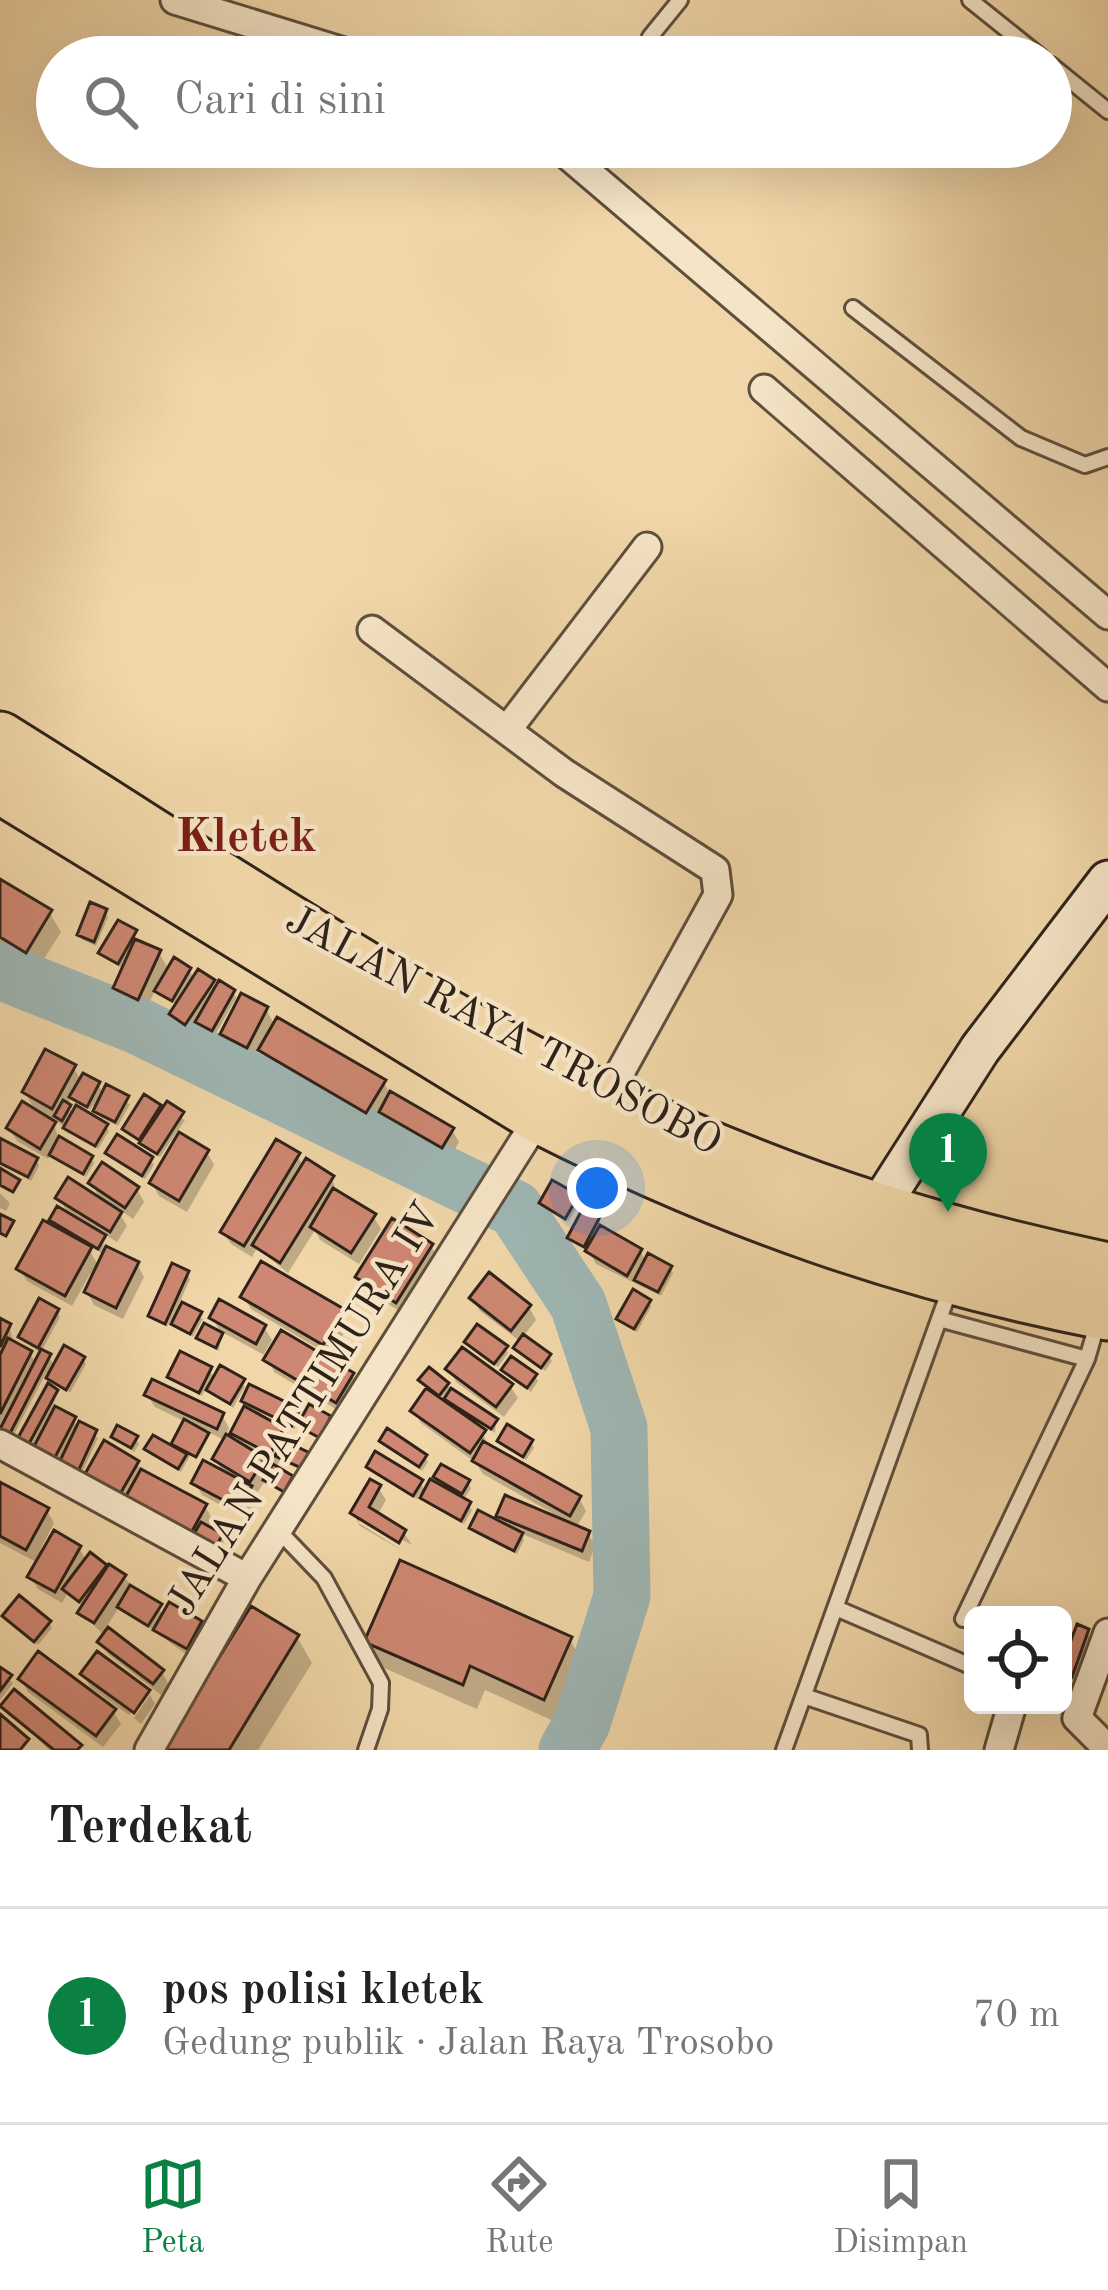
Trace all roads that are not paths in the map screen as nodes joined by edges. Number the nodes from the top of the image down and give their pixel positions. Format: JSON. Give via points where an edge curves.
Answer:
{"nodes":[{"id":1,"x":175,"y":0,"type":"edge"},
{"id":2,"x":680,"y":0,"type":"edge"},
{"id":3,"x":970,"y":0,"type":"edge"},
{"id":4,"x":292,"y":36,"type":"edge"},
{"id":5,"x":651,"y":36,"type":"edge"},
{"id":6,"x":1015,"y":36,"type":"edge"},
{"id":7,"x":1072,"y":82,"type":"edge"},
{"id":8,"x":1108,"y":111,"type":"edge"},
{"id":9,"x":579,"y":168,"type":"edge"},
{"id":10,"x":853,"y":308,"type":"dead end"},
{"id":11,"x":764,"y":389,"type":"dead end"},
{"id":12,"x":847,"y":432,"type":"junction"},
{"id":13,"x":1108,"y":457,"type":"edge"},
{"id":14,"x":647,"y":547,"type":"dead end"},
{"id":15,"x":1108,"y":615,"type":"edge"},
{"id":16,"x":372,"y":630,"type":"dead end"},
{"id":17,"x":1108,"y":687,"type":"edge"},
{"id":18,"x":507,"y":730,"type":"junction"},
{"id":19,"x":0,"y":738,"type":"edge"},
{"id":20,"x":0,"y":787,"type":"edge"},
{"id":21,"x":1108,"y":881,"type":"edge"},
{"id":22,"x":606,"y":1098,"type":"junction"},
{"id":23,"x":539,"y":1117,"type":"junction"},
{"id":24,"x":863,"y":1232,"type":"junction"},
{"id":25,"x":946,"y":1299,"type":"junction"},
{"id":26,"x":1101,"y":1314,"type":"edge"},
{"id":27,"x":0,"y":1444,"type":"edge"},
{"id":28,"x":278,"y":1530,"type":"junction"},
{"id":29,"x":248,"y":1578,"type":"junction"},
{"id":30,"x":836,"y":1607,"type":"junction"},
{"id":31,"x":963,"y":1619,"type":"dead end"},
{"id":32,"x":1108,"y":1633,"type":"edge"},
{"id":33,"x":964,"y":1663,"type":"edge"},
{"id":34,"x":804,"y":1696,"type":"junction"},
{"id":35,"x":1072,"y":1704,"type":"edge"},
{"id":36,"x":1072,"y":1711,"type":"edge"},
{"id":37,"x":1009,"y":1714,"type":"edge"},
{"id":38,"x":1108,"y":1749,"type":"edge"},
{"id":39,"x":149,"y":1750,"type":"edge"},
{"id":40,"x":366,"y":1750,"type":"edge"},
{"id":41,"x":784,"y":1750,"type":"edge"},
{"id":42,"x":920,"y":1750,"type":"edge"},
{"id":43,"x":999,"y":1750,"type":"edge"}],
"edges":[{"from":1,"to":4,"type":"street"},
{"from":2,"to":5,"type":"lane"},
{"from":3,"to":6,"type":"lane"},
{"from":7,"to":8,"type":"lane"},
{"from":9,"to":12,"type":"street"},
{"from":10,"to":13,"type":"lane","via":[[1021,439],[1085,465]]},
{"from":11,"to":12,"type":"street"},
{"from":12,"to":15,"type":"street"},
{"from":12,"to":17,"type":"street"},
{"from":14,"to":18,"type":"street"},
{"from":16,"to":18,"type":"street"},
{"from":18,"to":22,"type":"street","via":[[716,870],[720,882]]},
{"from":19,"to":22,"type":"highway","name":"JALAN RAYA TROSOBO","via":[[359,961]]},
{"from":20,"to":23,"type":"highway","name":"JALAN RAYA TROSOBO"},
{"from":21,"to":24,"type":"main road","via":[[980,1049]]},
{"from":22,"to":24,"type":"highway","name":"JALAN RAYA TROSOBO","via":[[737,1159]]},
{"from":23,"to":24,"type":"highway","name":"JALAN RAYA TROSOBO","via":[[701,1194]]},
{"from":23,"to":28,"type":"street","name":"JALAN PATTIMURA IV"},
{"from":24,"to":25,"type":"highway","name":"JALAN RAYA TROSOBO"},
{"from":24,"to":26,"type":"highway","name":"JALAN RAYA TROSOBO"},
{"from":25,"to":26,"type":"highway","name":"JALAN RAYA TROSOBO"},
{"from":25,"to":30,"type":"lane"},
{"from":26,"to":31,"type":"lane"},
{"from":27,"to":29,"type":"street"},
{"from":28,"to":29,"type":"street","name":"JALAN PATTIMURA IV"},
{"from":28,"to":40,"type":"lane","via":[[324,1578],[381,1683]]},
{"from":29,"to":39,"type":"street","name":"JALAN PATTIMURA IV"},
{"from":30,"to":33,"type":"lane"},
{"from":30,"to":34,"type":"lane"},
{"from":32,"to":35,"type":"street"},
{"from":34,"to":41,"type":"lane"},
{"from":34,"to":42,"type":"lane","via":[[920,1735]]},
{"from":36,"to":38,"type":"street"},
{"from":37,"to":43,"type":"street"}]}
